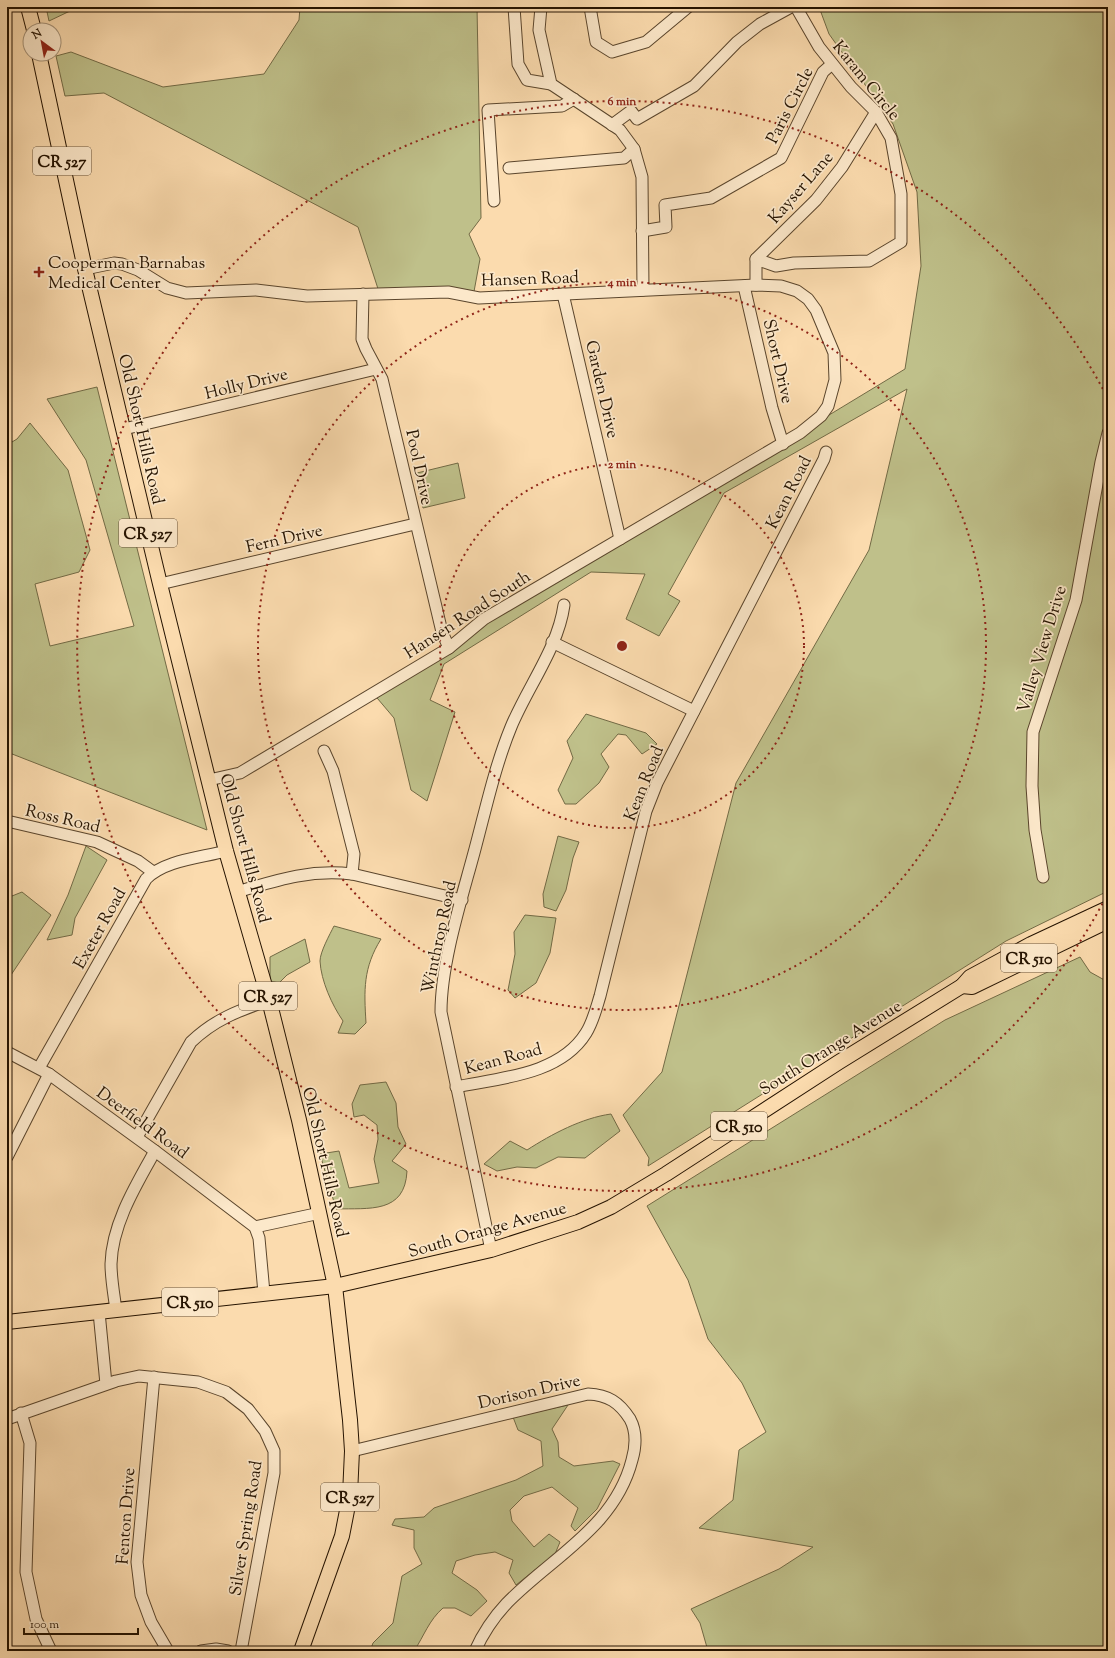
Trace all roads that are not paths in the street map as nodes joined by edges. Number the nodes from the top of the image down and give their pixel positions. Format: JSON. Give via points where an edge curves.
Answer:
{"nodes":[{"id":1,"x":28,"y":7,"type":"edge"},
{"id":2,"x":514,"y":7,"type":"edge"},
{"id":3,"x":541,"y":7,"type":"edge"},
{"id":4,"x":590,"y":7,"type":"edge"},
{"id":5,"x":688,"y":7,"type":"edge"},
{"id":6,"x":791,"y":7,"type":"edge"},
{"id":7,"x":796,"y":7,"type":"edge"},
{"id":8,"x":32,"y":22,"type":"edge"},
{"id":9,"x":41,"y":62,"type":"edge"},
{"id":10,"x":832,"y":64,"type":"junction"},
{"id":11,"x":551,"y":84,"type":"junction"},
{"id":12,"x":574,"y":99,"type":"junction"},
{"id":13,"x":876,"y":112,"type":"junction"},
{"id":14,"x":612,"y":125,"type":"junction"},
{"id":15,"x":634,"y":149,"type":"junction"},
{"id":16,"x":509,"y":168,"type":"dead end"},
{"id":17,"x":494,"y":201,"type":"dead end"},
{"id":18,"x":642,"y":231,"type":"junction"},
{"id":19,"x":756,"y":259,"type":"junction"},
{"id":20,"x":85,"y":269,"type":"junction"},
{"id":21,"x":756,"y":285,"type":"junction"},
{"id":22,"x":744,"y":286,"type":"junction"},
{"id":23,"x":643,"y":290,"type":"junction"},
{"id":24,"x":363,"y":294,"type":"junction"},
{"id":25,"x":563,"y":294,"type":"junction"},
{"id":26,"x":376,"y":369,"type":"junction"},
{"id":27,"x":124,"y":429,"type":"junction"},
{"id":28,"x":1108,"y":432,"type":"edge"},
{"id":29,"x":783,"y":444,"type":"junction"},
{"id":30,"x":826,"y":452,"type":"dead end"},
{"id":31,"x":415,"y":524,"type":"junction"},
{"id":32,"x":620,"y":539,"type":"junction"},
{"id":33,"x":160,"y":584,"type":"junction"},
{"id":34,"x":564,"y":605,"type":"dead end"},
{"id":35,"x":552,"y":642,"type":"junction"},
{"id":36,"x":449,"y":648,"type":"junction"},
{"id":37,"x":694,"y":711,"type":"junction"},
{"id":38,"x":324,"y":751,"type":"dead end"},
{"id":39,"x":209,"y":780,"type":"junction"},
{"id":40,"x":7,"y":821,"type":"edge"},
{"id":41,"x":226,"y":851,"type":"junction"},
{"id":42,"x":153,"y":872,"type":"junction"},
{"id":43,"x":352,"y":874,"type":"junction"},
{"id":44,"x":1043,"y":876,"type":"dead end"},
{"id":45,"x":237,"y":892,"type":"junction"},
{"id":46,"x":462,"y":900,"type":"junction"},
{"id":47,"x":1108,"y":908,"type":"edge"},
{"id":48,"x":1108,"y":920,"type":"edge"},
{"id":49,"x":962,"y":986,"type":"junction"},
{"id":50,"x":269,"y":1000,"type":"junction"},
{"id":51,"x":7,"y":1052,"type":"edge"},
{"id":52,"x":44,"y":1071,"type":"junction"},
{"id":53,"x":456,"y":1088,"type":"junction"},
{"id":54,"x":137,"y":1137,"type":"junction"},
{"id":55,"x":155,"y":1151,"type":"junction"},
{"id":56,"x":7,"y":1157,"type":"edge"},
{"id":57,"x":320,"y":1213,"type":"junction"},
{"id":58,"x":255,"y":1227,"type":"junction"},
{"id":59,"x":491,"y":1250,"type":"junction"},
{"id":60,"x":335,"y":1286,"type":"junction"},
{"id":61,"x":264,"y":1293,"type":"junction"},
{"id":62,"x":116,"y":1310,"type":"junction"},
{"id":63,"x":99,"y":1312,"type":"junction"},
{"id":64,"x":7,"y":1322,"type":"edge"},
{"id":65,"x":154,"y":1377,"type":"junction"},
{"id":66,"x":106,"y":1384,"type":"junction"},
{"id":67,"x":21,"y":1413,"type":"junction"},
{"id":68,"x":7,"y":1419,"type":"edge"},
{"id":69,"x":352,"y":1451,"type":"junction"},
{"id":70,"x":51,"y":1651,"type":"edge"},
{"id":71,"x":168,"y":1651,"type":"edge"},
{"id":72,"x":201,"y":1651,"type":"edge"},
{"id":73,"x":228,"y":1651,"type":"edge"},
{"id":74,"x":241,"y":1651,"type":"edge"},
{"id":75,"x":301,"y":1651,"type":"edge"},
{"id":76,"x":475,"y":1651,"type":"edge"}],
"edges":[{"from":1,"to":8,"type":"main road"},
{"from":2,"to":11,"type":"street","via":[[518,64],[527,80]]},
{"from":3,"to":11,"type":"street","via":[[539,30]]},
{"from":4,"to":5,"type":"street","via":[[596,42],[612,52],[646,42]]},
{"from":6,"to":14,"type":"street","via":[[737,42],[694,86],[646,115],[637,119],[631,111]]},
{"from":7,"to":10,"type":"street","name":"Karam Circle"},
{"from":9,"to":20,"type":"main road","name":"Old Short Hills Road","number":"CR 527"},
{"from":10,"to":13,"type":"street","name":"Karam Circle"},
{"from":10,"to":18,"type":"street","name":"Paris Circle","via":[[823,72],[781,158],[711,198],[666,205],[666,227]]},
{"from":11,"to":12,"type":"street"},
{"from":12,"to":14,"type":"street"},
{"from":12,"to":17,"type":"street","via":[[562,106],[488,110]]},
{"from":13,"to":19,"type":"street","name":"Kayser Lane","via":[[842,167],[816,200]]},
{"from":13,"to":19,"type":"street","name":"Karam Circle","via":[[891,138],[901,194],[900,242],[869,261],[794,263],[776,266]]},
{"from":14,"to":15,"type":"street","via":[[620,130]]},
{"from":15,"to":16,"type":"street","via":[[624,158]]},
{"from":15,"to":18,"type":"street","via":[[642,177]]},
{"from":18,"to":23,"type":"street"},
{"from":19,"to":21,"type":"street"},
{"from":20,"to":24,"type":"street","name":"Hansen Road","via":[[122,264],[138,270],[167,288],[186,293],[256,290],[307,296]]},
{"from":20,"to":27,"type":"main road","name":"Old Short Hills Road","number":"CR 527"},
{"from":21,"to":22,"type":"street","name":"Hansen Road"},
{"from":21,"to":29,"type":"street","name":"Hansen Road","via":[[789,288],[808,299],[816,310],[834,353],[834,380],[828,406],[812,424]]},
{"from":22,"to":23,"type":"street","name":"Hansen Road"},
{"from":22,"to":29,"type":"street","name":"Short Drive","via":[[772,408]]},
{"from":23,"to":25,"type":"street","name":"Hansen Road"},
{"from":24,"to":25,"type":"street","name":"Hansen Road","via":[[448,292],[479,298]]},
{"from":24,"to":26,"type":"street","name":"Pool Drive","via":[[362,339]]},
{"from":25,"to":32,"type":"street","name":"Garden Drive"},
{"from":26,"to":27,"type":"street","name":"Holly Drive"},
{"from":26,"to":31,"type":"street","name":"Pool Drive","via":[[382,378]]},
{"from":27,"to":33,"type":"main road","name":"Old Short Hills Road","number":"CR 527"},
{"from":28,"to":44,"type":"street","name":"Valley View Drive","via":[[1076,600],[1033,732],[1032,786],[1035,830]]},
{"from":29,"to":32,"type":"street","name":"Hansen Road South"},
{"from":30,"to":37,"type":"street","name":"Kean Road"},
{"from":31,"to":33,"type":"street","name":"Fern Drive"},
{"from":31,"to":36,"type":"street","name":"Pool Drive","via":[[442,632]]},
{"from":32,"to":36,"type":"street","name":"Hansen Road South","via":[[484,619]]},
{"from":33,"to":39,"type":"main road","name":"Old Short Hills Road","number":"CR 527"},
{"from":34,"to":35,"type":"street","name":"Winthrop Road","via":[[561,624]]},
{"from":35,"to":37,"type":"street"},
{"from":35,"to":46,"type":"street","name":"Winthrop Road","via":[[511,726]]},
{"from":36,"to":39,"type":"street","name":"Hansen Road South","via":[[240,773]]},
{"from":37,"to":53,"type":"street","name":"Kean Road","via":[[657,783],[646,811],[600,996],[586,1033],[566,1055],[549,1065]]},
{"from":38,"to":43,"type":"street","via":[[333,771],[354,854]]},
{"from":39,"to":41,"type":"main road","name":"Old Short Hills Road","number":"CR 527"},
{"from":40,"to":42,"type":"street","name":"Ross Road","via":[[97,842]]},
{"from":41,"to":42,"type":"street","via":[[170,865]]},
{"from":41,"to":45,"type":"main road","name":"Old Short Hills Road","number":"CR 527"},
{"from":42,"to":52,"type":"street","name":"Exeter Road","via":[[143,884]]},
{"from":43,"to":45,"type":"street","via":[[304,874]]},
{"from":43,"to":46,"type":"street"},
{"from":45,"to":50,"type":"main road","name":"Old Short Hills Road","number":"CR 527"},
{"from":46,"to":53,"type":"street","name":"Winthrop Road","via":[[441,996]]},
{"from":47,"to":49,"type":"main road","name":"South Orange Avenue","via":[[1031,944],[970,977]]},
{"from":48,"to":49,"type":"main road","name":"South Orange Avenue","number":"CR 510","via":[[972,988]]},
{"from":49,"to":59,"type":"main road","name":"South Orange Avenue","number":"CR 510","via":[[888,1030],[611,1207],[578,1222]]},
{"from":50,"to":54,"type":"street","via":[[227,1015],[191,1042]]},
{"from":50,"to":57,"type":"main road","name":"Old Short Hills Road","number":"CR 527"},
{"from":51,"to":52,"type":"street","name":"Deerfield Road"},
{"from":52,"to":54,"type":"street","name":"Deerfield Road"},
{"from":52,"to":56,"type":"street","name":"Exeter Road"},
{"from":53,"to":59,"type":"street","name":"Winthrop Road"},
{"from":54,"to":55,"type":"street","name":"Deerfield Road"},
{"from":55,"to":58,"type":"street","name":"Deerfield Road"},
{"from":55,"to":62,"type":"street","via":[[134,1190],[113,1247],[111,1265]]},
{"from":57,"to":58,"type":"street"},
{"from":57,"to":60,"type":"main road","name":"Old Short Hills Road","number":"CR 527"},
{"from":58,"to":61,"type":"street","via":[[260,1238]]},
{"from":59,"to":60,"type":"main road","name":"South Orange Avenue","number":"CR 510"},
{"from":60,"to":61,"type":"main road","name":"South Orange Avenue","number":"CR 510"},
{"from":60,"to":69,"type":"main road","name":"Old Short Hills Road","number":"CR 527"},
{"from":61,"to":62,"type":"main road","name":"South Orange Avenue","number":"CR 510"},
{"from":62,"to":63,"type":"main road","name":"South Orange Avenue","number":"CR 510"},
{"from":63,"to":64,"type":"main road","name":"South Orange Avenue","number":"CR 510"},
{"from":63,"to":66,"type":"street"},
{"from":65,"to":66,"type":"street","name":"Silver Spring Road","via":[[140,1376]]},
{"from":65,"to":71,"type":"street","name":"Fenton Drive","via":[[138,1568],[141,1595],[151,1622]]},
{"from":65,"to":74,"type":"street","name":"Silver Spring Road","via":[[198,1382],[226,1392],[248,1409],[265,1431],[274,1451],[274,1473]]},
{"from":66,"to":67,"type":"street","name":"Silver Spring Road"},
{"from":67,"to":68,"type":"street","name":"Silver Spring Road"},
{"from":67,"to":70,"type":"street","via":[[30,1443],[26,1572],[36,1619]]},
{"from":69,"to":75,"type":"main road","name":"Old Short Hills Road","number":"CR 527","via":[[350,1495],[342,1536]]},
{"from":69,"to":76,"type":"street","name":"Dorison Drive","via":[[588,1394],[614,1400],[624,1410],[635,1432],[636,1447],[625,1483],[610,1508],[582,1539],[506,1604],[491,1621]]},
{"from":72,"to":73,"type":"street"}]}
